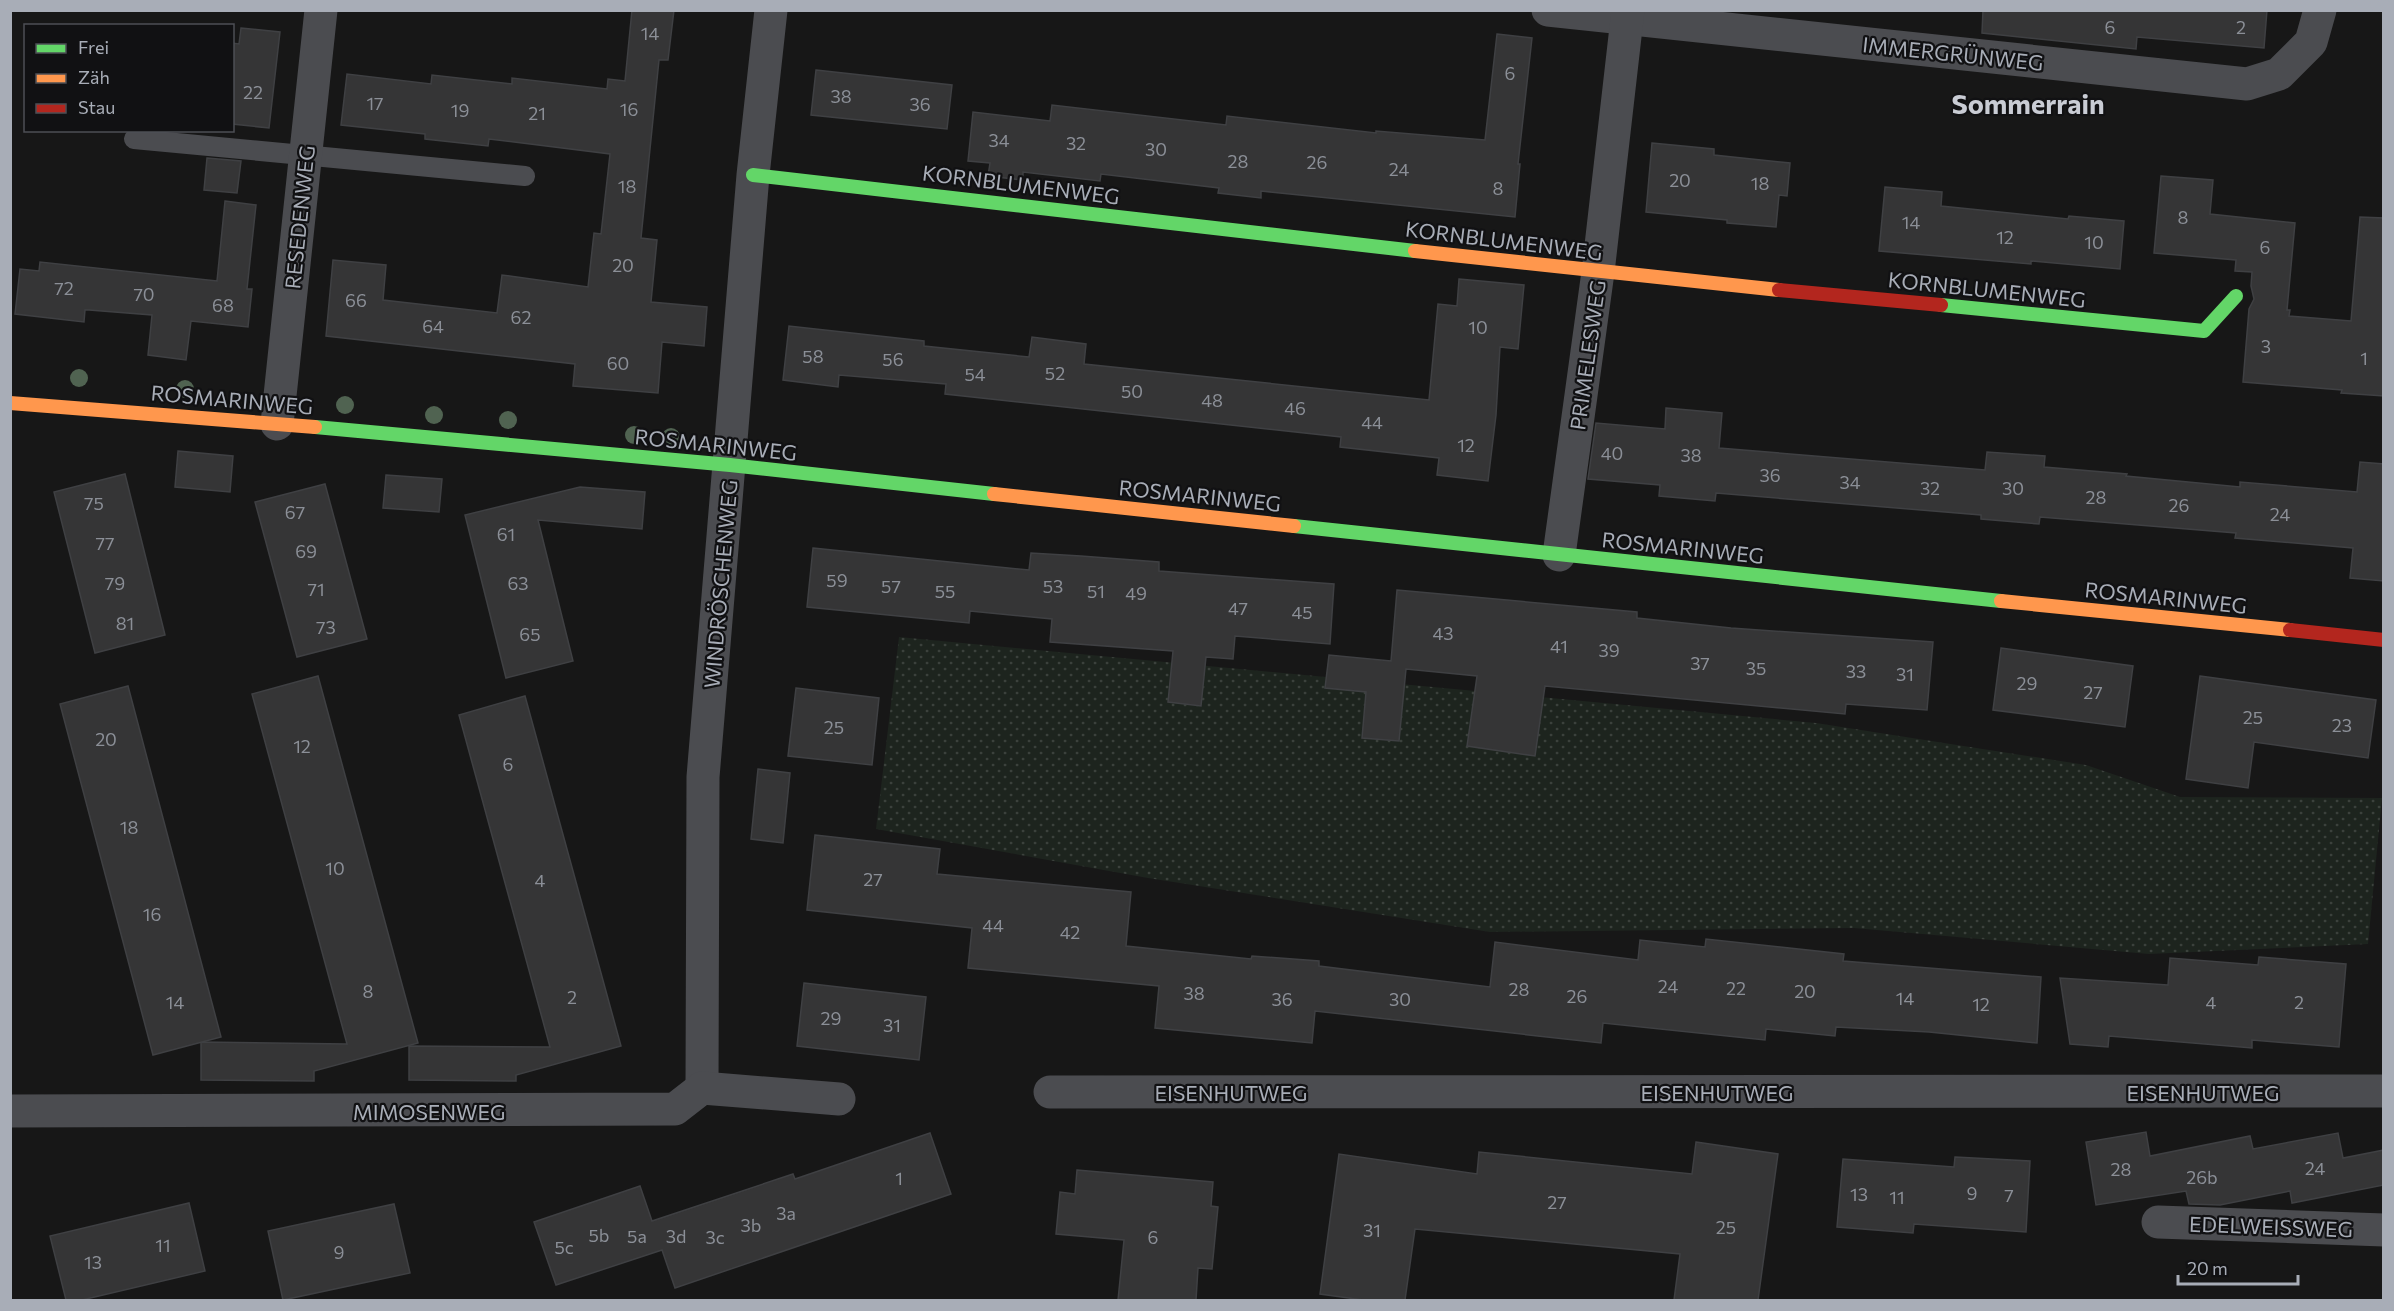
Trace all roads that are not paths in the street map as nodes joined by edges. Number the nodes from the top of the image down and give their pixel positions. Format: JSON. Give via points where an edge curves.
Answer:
{"nodes":[{"id":1,"x":321,"y":10,"type":"edge"},
{"id":2,"x":771,"y":10,"type":"edge"},
{"id":3,"x":1548,"y":10,"type":"edge"},
{"id":4,"x":2320,"y":10,"type":"edge"},
{"id":5,"x":1628,"y":15,"type":"edge"},
{"id":6,"x":134,"y":139,"type":"dead end"},
{"id":7,"x":305,"y":155,"type":"junction"},
{"id":8,"x":753,"y":175,"type":"junction"},
{"id":9,"x":525,"y":176,"type":"dead end"},
{"id":10,"x":1598,"y":272,"type":"junction"},
{"id":11,"x":2235,"y":296,"type":"dead end"},
{"id":12,"x":10,"y":403,"type":"edge"},
{"id":13,"x":277,"y":424,"type":"junction"},
{"id":14,"x":730,"y":465,"type":"junction"},
{"id":15,"x":1559,"y":555,"type":"junction"},
{"id":16,"x":2384,"y":640,"type":"edge"},
{"id":17,"x":702,"y":1088,"type":"junction"},
{"id":18,"x":2384,"y":1091,"type":"edge"},
{"id":19,"x":1050,"y":1092,"type":"dead end"},
{"id":20,"x":839,"y":1099,"type":"dead end"},
{"id":21,"x":10,"y":1111,"type":"edge"},
{"id":22,"x":2158,"y":1222,"type":"dead end"},
{"id":23,"x":2384,"y":1230,"type":"edge"}],
"edges":[{"from":1,"to":7,"type":"street","name":"RESEDENWEG"},
{"from":2,"to":8,"type":"street","name":"WINDRÖSCHENWEG"},
{"from":3,"to":5,"type":"street","name":"IMMERGRÜNWEG"},
{"from":4,"to":5,"type":"street","name":"IMMERGRÜNWEG","via":[[2311,42],[2279,74],[2247,84]]},
{"from":5,"to":10,"type":"street","name":"PRIMELESWEG"},
{"from":6,"to":7,"type":"lane"},
{"from":7,"to":9,"type":"lane"},
{"from":7,"to":13,"type":"street","name":"RESEDENWEG"},
{"from":8,"to":10,"type":"street","name":"KORNBLUMENWEG"},
{"from":8,"to":14,"type":"street","name":"WINDRÖSCHENWEG"},
{"from":10,"to":11,"type":"street","name":"KORNBLUMENWEG","via":[[2204,331]]},
{"from":10,"to":15,"type":"street","name":"PRIMELESWEG"},
{"from":12,"to":13,"type":"street","name":"ROSMARINWEG"},
{"from":13,"to":14,"type":"street","name":"ROSMARINWEG"},
{"from":14,"to":15,"type":"street","name":"ROSMARINWEG"},
{"from":14,"to":17,"type":"street","name":"WINDRÖSCHENWEG","via":[[703,777]]},
{"from":15,"to":16,"type":"street","name":"ROSMARINWEG"},
{"from":17,"to":20,"type":"street"},
{"from":17,"to":21,"type":"street","name":"MIMOSENWEG","via":[[675,1109]]},
{"from":18,"to":19,"type":"street","name":"EISENHUTWEG"},
{"from":22,"to":23,"type":"street","name":"EDELWEISSWEG"}]}
